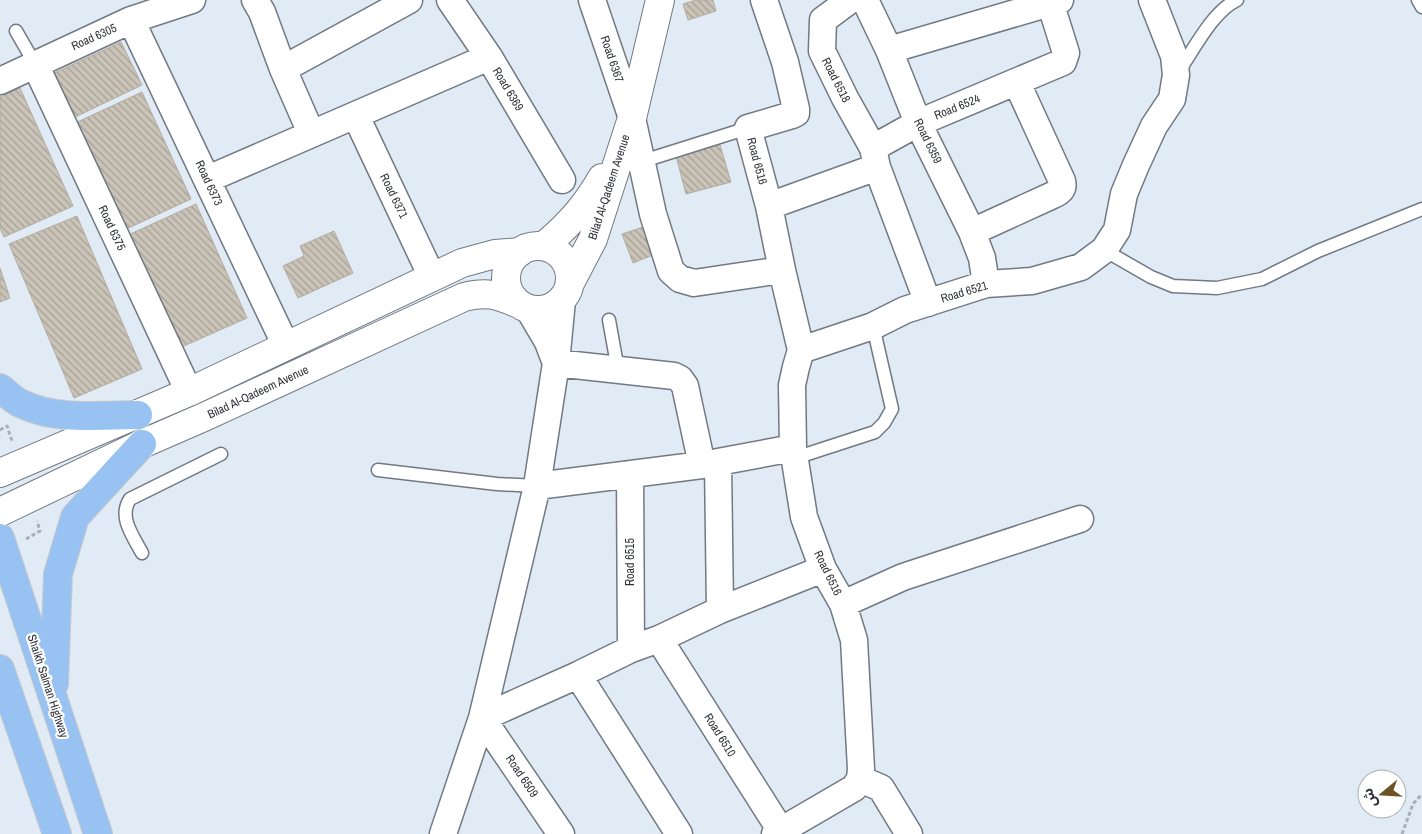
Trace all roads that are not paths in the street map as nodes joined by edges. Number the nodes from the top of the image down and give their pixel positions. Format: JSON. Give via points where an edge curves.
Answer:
{"nodes":[{"id":1,"x":192,"y":0,"type":"edge"},
{"id":2,"x":255,"y":0,"type":"edge"},
{"id":3,"x":409,"y":0,"type":"edge"},
{"id":4,"x":450,"y":0,"type":"edge"},
{"id":5,"x":592,"y":0,"type":"edge"},
{"id":6,"x":660,"y":0,"type":"edge"},
{"id":7,"x":764,"y":0,"type":"edge"},
{"id":8,"x":850,"y":0,"type":"edge"},
{"id":9,"x":865,"y":0,"type":"edge"},
{"id":10,"x":1152,"y":0,"type":"edge"},
{"id":11,"x":1237,"y":0,"type":"edge"},
{"id":12,"x":1418,"y":0,"type":"edge"},
{"id":13,"x":1055,"y":1,"type":"edge"},
{"id":14,"x":1422,"y":7,"type":"edge"},
{"id":15,"x":131,"y":20,"type":"junction"},
{"id":16,"x":16,"y":31,"type":"dead end"},
{"id":17,"x":889,"y":50,"type":"junction"},
{"id":18,"x":822,"y":52,"type":"junction"},
{"id":19,"x":489,"y":57,"type":"junction"},
{"id":20,"x":785,"y":62,"type":"junction"},
{"id":21,"x":35,"y":64,"type":"junction"},
{"id":22,"x":282,"y":69,"type":"junction"},
{"id":23,"x":1176,"y":75,"type":"junction"},
{"id":24,"x":0,"y":81,"type":"edge"},
{"id":25,"x":1017,"y":83,"type":"junction"},
{"id":26,"x":356,"y":116,"type":"junction"},
{"id":27,"x":632,"y":118,"type":"junction"},
{"id":28,"x":918,"y":123,"type":"junction"},
{"id":29,"x":748,"y":128,"type":"junction"},
{"id":30,"x":311,"y":133,"type":"junction"},
{"id":31,"x":875,"y":157,"type":"junction"},
{"id":32,"x":640,"y":162,"type":"junction"},
{"id":33,"x":208,"y":179,"type":"junction"},
{"id":34,"x":562,"y":180,"type":"dead end"},
{"id":35,"x":769,"y":206,"type":"junction"},
{"id":36,"x":1422,"y":209,"type":"edge"},
{"id":37,"x":972,"y":232,"type":"junction"},
{"id":38,"x":1110,"y":240,"type":"junction"},
{"id":39,"x":532,"y":249,"type":"junction"},
{"id":40,"x":782,"y":270,"type":"junction"},
{"id":41,"x":432,"y":276,"type":"junction"},
{"id":42,"x":986,"y":284,"type":"junction"},
{"id":43,"x":566,"y":291,"type":"junction"},
{"id":44,"x":928,"y":303,"type":"junction"},
{"id":45,"x":523,"y":306,"type":"junction"},
{"id":46,"x":609,"y":320,"type":"dead end"},
{"id":47,"x":873,"y":326,"type":"junction"},
{"id":48,"x":286,"y":346,"type":"junction"},
{"id":49,"x":801,"y":350,"type":"junction"},
{"id":50,"x":556,"y":363,"type":"junction"},
{"id":51,"x":618,"y":370,"type":"junction"},
{"id":52,"x":0,"y":388,"type":"edge"},
{"id":53,"x":189,"y":392,"type":"junction"},
{"id":54,"x":138,"y":415,"type":"junction"},
{"id":55,"x":142,"y":444,"type":"junction"},
{"id":56,"x":794,"y":453,"type":"junction"},
{"id":57,"x":221,"y":454,"type":"dead end"},
{"id":58,"x":710,"y":464,"type":"junction"},
{"id":59,"x":378,"y":470,"type":"dead end"},
{"id":60,"x":0,"y":473,"type":"edge"},
{"id":61,"x":630,"y":474,"type":"junction"},
{"id":62,"x":537,"y":486,"type":"junction"},
{"id":63,"x":0,"y":512,"type":"edge"},
{"id":64,"x":1080,"y":519,"type":"dead end"},
{"id":65,"x":0,"y":538,"type":"edge"},
{"id":66,"x":142,"y":553,"type":"dead end"},
{"id":67,"x":823,"y":569,"type":"junction"},
{"id":68,"x":843,"y":604,"type":"junction"},
{"id":69,"x":720,"y":610,"type":"junction"},
{"id":70,"x":659,"y":639,"type":"junction"},
{"id":71,"x":631,"y":649,"type":"junction"},
{"id":72,"x":0,"y":669,"type":"edge"},
{"id":73,"x":578,"y":675,"type":"junction"},
{"id":74,"x":54,"y":703,"type":"junction"},
{"id":75,"x":0,"y":709,"type":"edge"},
{"id":76,"x":482,"y":718,"type":"junction"},
{"id":77,"x":30,"y":758,"type":"junction"},
{"id":78,"x":860,"y":779,"type":"junction"},
{"id":79,"x":778,"y":832,"type":"edge"},
{"id":80,"x":57,"y":834,"type":"edge"},
{"id":81,"x":98,"y":834,"type":"edge"},
{"id":82,"x":443,"y":834,"type":"edge"},
{"id":83,"x":561,"y":834,"type":"edge"},
{"id":84,"x":679,"y":834,"type":"edge"},
{"id":85,"x":909,"y":834,"type":"edge"}],
"edges":[{"from":1,"to":15,"type":"street","name":"Road 6305"},
{"from":2,"to":22,"type":"street"},
{"from":3,"to":22,"type":"street"},
{"from":4,"to":19,"type":"street","name":"Road 6369"},
{"from":5,"to":27,"type":"street","name":"Road 6367"},
{"from":6,"to":27,"type":"street","name":"Bilad Al-Qadeem Avenue"},
{"from":7,"to":20,"type":"street","name":"Road 6516"},
{"from":8,"to":18,"type":"street","name":"Road 6518","via":[[823,20]]},
{"from":9,"to":17,"type":"street","name":"Road 6359"},
{"from":10,"to":23,"type":"street","via":[[1174,56]]},
{"from":11,"to":23,"type":"lane","via":[[1220,13]]},
{"from":12,"to":14,"type":"lane"},
{"from":13,"to":17,"type":"street"},
{"from":13,"to":25,"type":"street","name":"Road 6524","via":[[1065,58],[1059,65]]},
{"from":15,"to":21,"type":"street","name":"Road 6305"},
{"from":15,"to":33,"type":"street","name":"Road 6373"},
{"from":16,"to":21,"type":"lane"},
{"from":17,"to":28,"type":"street","name":"Road 6359"},
{"from":18,"to":20,"type":"street"},
{"from":18,"to":31,"type":"street","name":"Road 6518"},
{"from":19,"to":26,"type":"street"},
{"from":19,"to":34,"type":"street","name":"Road 6369"},
{"from":20,"to":29,"type":"street","name":"Road 6516","via":[[796,113]]},
{"from":21,"to":24,"type":"street","name":"Road 6305"},
{"from":21,"to":53,"type":"street","name":"Road 6375"},
{"from":22,"to":30,"type":"street"},
{"from":23,"to":38,"type":"street","via":[[1172,98],[1154,126],[1124,194]]},
{"from":25,"to":28,"type":"street","name":"Road 6524"},
{"from":25,"to":37,"type":"street","via":[[1062,181],[1062,190]]},
{"from":26,"to":30,"type":"street"},
{"from":26,"to":41,"type":"street","name":"Road 6371"},
{"from":27,"to":32,"type":"street","name":"Road 6367"},
{"from":27,"to":39,"type":"street","name":"Bilad Al-Qadeem Avenue","via":[[591,197],[578,215],[563,231]]},
{"from":27,"to":43,"type":"street","name":"Bilad Al-Qadeem Avenue","via":[[593,239]]},
{"from":28,"to":31,"type":"street","name":"Road 6524"},
{"from":28,"to":37,"type":"street","name":"Road 6359"},
{"from":29,"to":32,"type":"lane"},
{"from":29,"to":35,"type":"street","name":"Road 6516"},
{"from":30,"to":33,"type":"street"},
{"from":31,"to":35,"type":"street"},
{"from":31,"to":44,"type":"street","name":"Road 6518"},
{"from":32,"to":40,"type":"street","name":"Road 6367","via":[[670,271],[680,279],[694,283]]},
{"from":33,"to":48,"type":"street","name":"Road 6373"},
{"from":35,"to":40,"type":"street","name":"Road 6516"},
{"from":36,"to":38,"type":"lane","via":[[1318,251],[1262,279],[1217,288],[1173,286],[1151,276]]},
{"from":37,"to":42,"type":"street","name":"Road 6359","via":[[982,258]]},
{"from":38,"to":42,"type":"street","name":"Road 6521","via":[[1081,267],[1032,281]]},
{"from":39,"to":41,"type":"street","via":[[475,259]]},
{"from":39,"to":43,"type":"street","via":[[552,249],[564,259],[570,274]]},
{"from":39,"to":45,"type":"street","via":[[513,259],[506,278],[512,297]]},
{"from":40,"to":49,"type":"street","name":"Road 6516"},
{"from":41,"to":48,"type":"street"},
{"from":42,"to":44,"type":"street","name":"Road 6521"},
{"from":43,"to":45,"type":"street","via":[[555,306],[546,310]]},
{"from":43,"to":50,"type":"street"},
{"from":44,"to":47,"type":"street","name":"Road 6521"},
{"from":45,"to":50,"type":"street","via":[[548,342]]},
{"from":45,"to":55,"type":"street","name":"Bilad Al-Qadeem Avenue","via":[[496,294],[464,297]]},
{"from":46,"to":51,"type":"lane"},
{"from":47,"to":49,"type":"street","name":"Road 6521"},
{"from":47,"to":56,"type":"lane","via":[[892,409],[884,423],[875,432]]},
{"from":48,"to":53,"type":"street"},
{"from":49,"to":56,"type":"street","name":"Road 6516","via":[[792,385]]},
{"from":50,"to":51,"type":"street"},
{"from":50,"to":62,"type":"street"},
{"from":51,"to":58,"type":"street","via":[[680,379]]},
{"from":52,"to":54,"type":"main road","via":[[21,404],[46,412],[75,416]]},
{"from":53,"to":54,"type":"street"},
{"from":54,"to":60,"type":"street"},
{"from":55,"to":63,"type":"street","name":"Bilad Al-Qadeem Avenue"},
{"from":55,"to":74,"type":"main road","via":[[75,517],[58,574]]},
{"from":56,"to":58,"type":"street"},
{"from":56,"to":67,"type":"street","name":"Road 6516","via":[[804,517]]},
{"from":57,"to":66,"type":"lane","via":[[130,499],[124,512]]},
{"from":58,"to":61,"type":"street"},
{"from":58,"to":69,"type":"street"},
{"from":59,"to":62,"type":"lane"},
{"from":61,"to":62,"type":"street"},
{"from":61,"to":71,"type":"street","name":"Road 6515"},
{"from":62,"to":76,"type":"street"},
{"from":64,"to":68,"type":"street","via":[[903,577]]},
{"from":65,"to":74,"type":"main road","name":"Shaikh Salman Highway"},
{"from":67,"to":68,"type":"street","name":"Road 6516"},
{"from":67,"to":69,"type":"street"},
{"from":68,"to":78,"type":"street","name":"Road 6516","via":[[854,640]]},
{"from":69,"to":70,"type":"street"},
{"from":70,"to":71,"type":"street"},
{"from":70,"to":79,"type":"street","name":"Road 6510"},
{"from":71,"to":73,"type":"street"},
{"from":72,"to":77,"type":"main road"},
{"from":73,"to":76,"type":"street"},
{"from":73,"to":84,"type":"street"},
{"from":74,"to":81,"type":"main road","name":"Shaikh Salman Highway"},
{"from":75,"to":77,"type":"main road"},
{"from":76,"to":82,"type":"street"},
{"from":76,"to":83,"type":"street","name":"Road 6509"},
{"from":77,"to":80,"type":"main road"},
{"from":78,"to":79,"type":"street","via":[[854,788]]},
{"from":78,"to":85,"type":"street","via":[[881,788]]}]}
